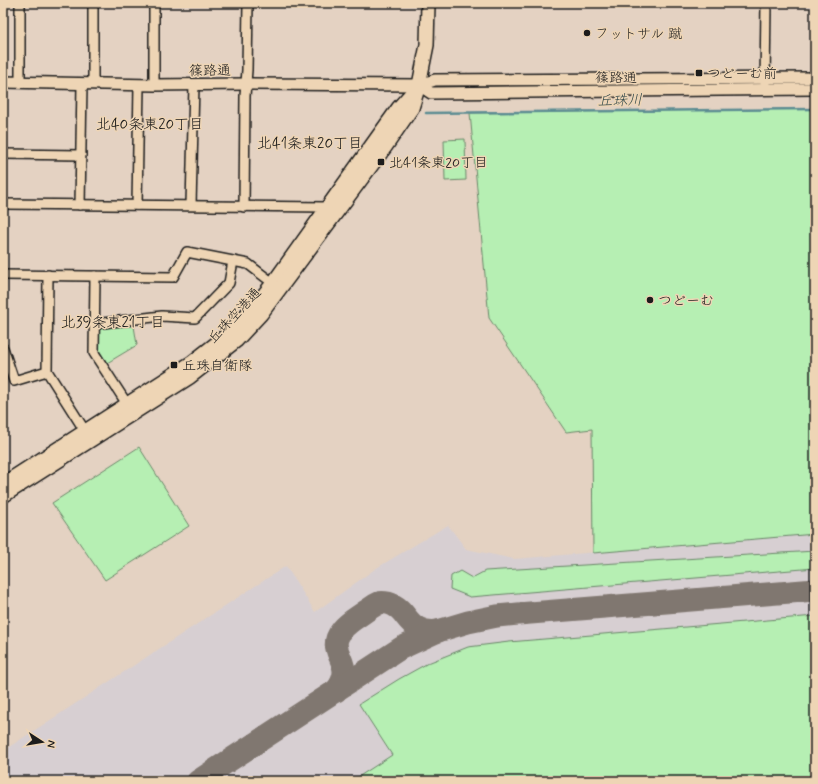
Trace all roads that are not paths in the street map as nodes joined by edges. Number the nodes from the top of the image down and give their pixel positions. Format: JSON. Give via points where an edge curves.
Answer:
{"nodes":[{"id":1,"x":20,"y":3,"type":"edge"},
{"id":2,"x":93,"y":3,"type":"edge"},
{"id":3,"x":154,"y":3,"type":"edge"},
{"id":4,"x":248,"y":3,"type":"edge"},
{"id":5,"x":428,"y":3,"type":"edge"},
{"id":6,"x":766,"y":3,"type":"edge"},
{"id":7,"x":815,"y":78,"type":"edge"},
{"id":8,"x":3,"y":82,"type":"edge"},
{"id":9,"x":20,"y":82,"type":"junction"},
{"id":10,"x":88,"y":84,"type":"junction"},
{"id":11,"x":246,"y":84,"type":"junction"},
{"id":12,"x":765,"y":84,"type":"junction"},
{"id":13,"x":139,"y":85,"type":"junction"},
{"id":14,"x":154,"y":85,"type":"junction"},
{"id":15,"x":194,"y":85,"type":"junction"},
{"id":16,"x":419,"y":85,"type":"junction"},
{"id":17,"x":815,"y":89,"type":"edge"},
{"id":18,"x":3,"y":154,"type":"edge"},
{"id":19,"x":81,"y":155,"type":"junction"},
{"id":20,"x":3,"y":204,"type":"edge"},
{"id":21,"x":80,"y":205,"type":"junction"},
{"id":22,"x":137,"y":205,"type":"junction"},
{"id":23,"x":191,"y":206,"type":"junction"},
{"id":24,"x":244,"y":207,"type":"junction"},
{"id":25,"x":332,"y":210,"type":"junction"},
{"id":26,"x":233,"y":261,"type":"junction"},
{"id":27,"x":3,"y":275,"type":"edge"},
{"id":28,"x":48,"y":275,"type":"junction"},
{"id":29,"x":95,"y":276,"type":"junction"},
{"id":30,"x":273,"y":283,"type":"junction"},
{"id":31,"x":94,"y":324,"type":"junction"},
{"id":32,"x":3,"y":348,"type":"edge"},
{"id":33,"x":47,"y":371,"type":"junction"},
{"id":34,"x":127,"y":404,"type":"junction"},
{"id":35,"x":85,"y":431,"type":"junction"},
{"id":36,"x":3,"y":484,"type":"edge"},
{"id":37,"x":3,"y":496,"type":"edge"}],
"edges":[{"from":1,"to":9,"type":"street"},
{"from":2,"to":10,"type":"street"},
{"from":3,"to":14,"type":"street"},
{"from":4,"to":11,"type":"street"},
{"from":5,"to":16,"type":"main road","name":"丘珠空港通","via":[[427,45]]},
{"from":6,"to":12,"type":"street"},
{"from":7,"to":12,"type":"street","name":"篠路通"},
{"from":8,"to":9,"type":"street","name":"篠路通"},
{"from":9,"to":10,"type":"street","name":"篠路通"},
{"from":10,"to":13,"type":"street","name":"篠路通"},
{"from":10,"to":19,"type":"street"},
{"from":11,"to":15,"type":"street","name":"篠路通"},
{"from":11,"to":16,"type":"street","name":"篠路通"},
{"from":11,"to":24,"type":"street"},
{"from":12,"to":16,"type":"street","name":"篠路通","via":[[672,91],[431,93]]},
{"from":12,"to":17,"type":"street","name":"篠路通"},
{"from":13,"to":14,"type":"street","name":"篠路通"},
{"from":13,"to":22,"type":"street"},
{"from":14,"to":15,"type":"street","name":"篠路通"},
{"from":15,"to":23,"type":"street"},
{"from":16,"to":25,"type":"main road","name":"丘珠空港通","via":[[412,108],[386,146]]},
{"from":18,"to":19,"type":"street"},
{"from":19,"to":21,"type":"street"},
{"from":20,"to":21,"type":"street"},
{"from":21,"to":22,"type":"street"},
{"from":22,"to":23,"type":"street"},
{"from":23,"to":24,"type":"street"},
{"from":24,"to":25,"type":"street"},
{"from":25,"to":30,"type":"main road","name":"丘珠空港通"},
{"from":25,"to":37,"type":"main road","name":"丘珠空港通","via":[[261,314],[236,341],[190,377]]},
{"from":26,"to":29,"type":"street","via":[[187,252],[173,277]]},
{"from":26,"to":30,"type":"street","via":[[248,264]]},
{"from":26,"to":31,"type":"street","via":[[229,283],[195,318],[162,316]]},
{"from":27,"to":28,"type":"street"},
{"from":28,"to":29,"type":"street"},
{"from":28,"to":33,"type":"street"},
{"from":29,"to":31,"type":"street"},
{"from":30,"to":34,"type":"main road","name":"丘珠空港通","via":[[254,307],[223,338],[191,363]]},
{"from":31,"to":34,"type":"street","via":[[94,353]]},
{"from":32,"to":33,"type":"street","via":[[14,381]]},
{"from":33,"to":35,"type":"street"},
{"from":34,"to":35,"type":"main road","name":"丘珠空港通"},
{"from":35,"to":36,"type":"main road","name":"丘珠空港通"}]}
